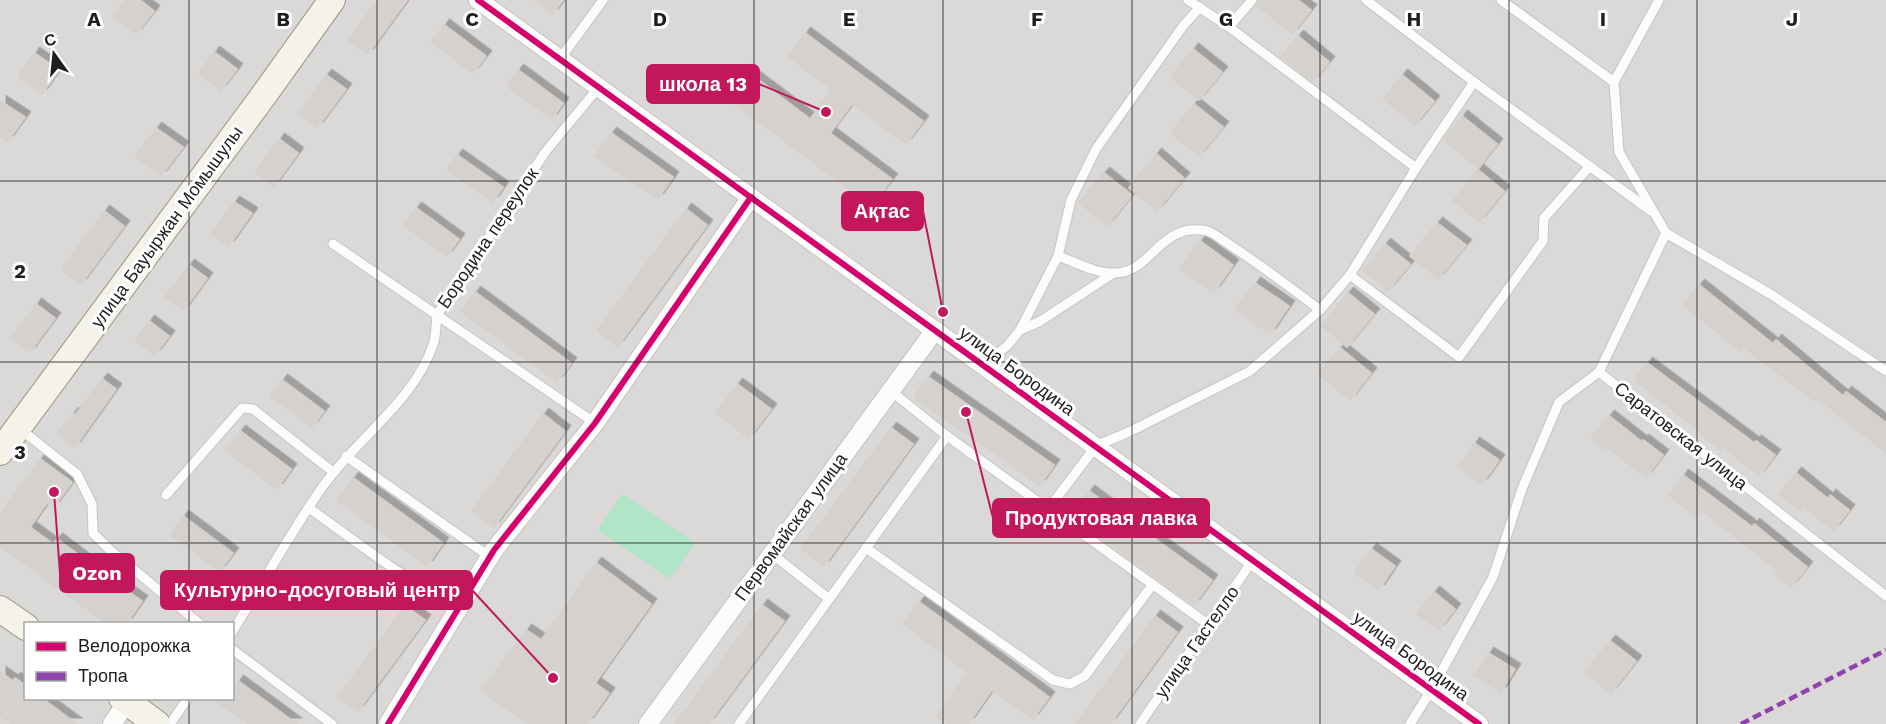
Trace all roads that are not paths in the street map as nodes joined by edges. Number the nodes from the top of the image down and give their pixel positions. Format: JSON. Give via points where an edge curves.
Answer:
{"nodes":[{"id":1,"x":332,"y":0,"type":"edge"},
{"id":2,"x":478,"y":0,"type":"edge"},
{"id":3,"x":603,"y":0,"type":"edge"},
{"id":4,"x":1188,"y":0,"type":"edge"},
{"id":5,"x":1252,"y":0,"type":"edge"},
{"id":6,"x":1366,"y":0,"type":"edge"},
{"id":7,"x":1501,"y":0,"type":"edge"},
{"id":8,"x":1659,"y":0,"type":"edge"},
{"id":9,"x":1200,"y":8,"type":"junction"},
{"id":10,"x":1229,"y":27,"type":"junction"},
{"id":11,"x":560,"y":59,"type":"junction"},
{"id":12,"x":1474,"y":82,"type":"junction"},
{"id":13,"x":1614,"y":82,"type":"junction"},
{"id":14,"x":599,"y":87,"type":"junction"},
{"id":15,"x":1590,"y":166,"type":"junction"},
{"id":16,"x":1416,"y":168,"type":"junction"},
{"id":17,"x":751,"y":197,"type":"junction"},
{"id":18,"x":1654,"y":213,"type":"junction"},
{"id":19,"x":1666,"y":232,"type":"junction"},
{"id":20,"x":333,"y":244,"type":"dead end"},
{"id":21,"x":1058,"y":256,"type":"junction"},
{"id":22,"x":1112,"y":274,"type":"junction"},
{"id":23,"x":1350,"y":274,"type":"junction"},
{"id":24,"x":1320,"y":310,"type":"junction"},
{"id":25,"x":437,"y":315,"type":"junction"},
{"id":26,"x":935,"y":330,"type":"junction"},
{"id":27,"x":1020,"y":330,"type":"junction"},
{"id":28,"x":983,"y":364,"type":"junction"},
{"id":29,"x":1886,"y":371,"type":"edge"},
{"id":30,"x":1599,"y":372,"type":"junction"},
{"id":31,"x":891,"y":391,"type":"junction"},
{"id":32,"x":594,"y":423,"type":"junction"},
{"id":33,"x":19,"y":427,"type":"junction"},
{"id":34,"x":947,"y":436,"type":"junction"},
{"id":35,"x":1096,"y":446,"type":"junction"},
{"id":36,"x":0,"y":452,"type":"edge"},
{"id":37,"x":346,"y":456,"type":"junction"},
{"id":38,"x":333,"y":472,"type":"junction"},
{"id":39,"x":166,"y":495,"type":"dead end"},
{"id":40,"x":309,"y":508,"type":"junction"},
{"id":41,"x":1049,"y":508,"type":"junction"},
{"id":42,"x":866,"y":548,"type":"junction"},
{"id":43,"x":772,"y":554,"type":"junction"},
{"id":44,"x":490,"y":557,"type":"junction"},
{"id":45,"x":1253,"y":560,"type":"junction"},
{"id":46,"x":1153,"y":584,"type":"junction"},
{"id":47,"x":1886,"y":596,"type":"edge"},
{"id":48,"x":828,"y":598,"type":"junction"},
{"id":49,"x":459,"y":608,"type":"junction"},
{"id":50,"x":0,"y":609,"type":"edge"},
{"id":51,"x":198,"y":622,"type":"edge"},
{"id":52,"x":1209,"y":625,"type":"junction"},
{"id":53,"x":24,"y":626,"type":"edge"},
{"id":54,"x":234,"y":629,"type":"edge"},
{"id":55,"x":234,"y":650,"type":"edge"},
{"id":56,"x":1432,"y":689,"type":"junction"},
{"id":57,"x":125,"y":700,"type":"edge"},
{"id":58,"x":187,"y":700,"type":"edge"},
{"id":59,"x":112,"y":724,"type":"edge"},
{"id":60,"x":157,"y":724,"type":"edge"},
{"id":61,"x":170,"y":724,"type":"edge"},
{"id":62,"x":332,"y":724,"type":"edge"},
{"id":63,"x":388,"y":724,"type":"edge"},
{"id":64,"x":648,"y":724,"type":"edge"},
{"id":65,"x":739,"y":724,"type":"edge"},
{"id":66,"x":1140,"y":724,"type":"edge"},
{"id":67,"x":1410,"y":724,"type":"edge"},
{"id":68,"x":1479,"y":724,"type":"edge"}],
"edges":[{"from":1,"to":33,"type":"street","name":"улица Бауыржан Момышулы"},
{"from":2,"to":11,"type":"street","name":"улица Бородина"},
{"from":3,"to":11,"type":"lane"},
{"from":4,"to":9,"type":"lane"},
{"from":5,"to":10,"type":"lane"},
{"from":6,"to":12,"type":"lane"},
{"from":7,"to":13,"type":"lane"},
{"from":8,"to":13,"type":"lane"},
{"from":9,"to":10,"type":"lane"},
{"from":9,"to":21,"type":"lane","via":[[1096,149],[1071,200]]},
{"from":10,"to":16,"type":"lane"},
{"from":11,"to":14,"type":"street","name":"улица Бородина"},
{"from":12,"to":15,"type":"lane"},
{"from":12,"to":16,"type":"lane"},
{"from":13,"to":18,"type":"lane","via":[[1618,152]]},
{"from":14,"to":17,"type":"street","name":"улица Бородина"},
{"from":14,"to":25,"type":"lane","name":"Бородина переулок","via":[[546,151]]},
{"from":15,"to":18,"type":"lane"},
{"from":15,"to":23,"type":"lane","via":[[1544,218],[1543,241],[1459,357]]},
{"from":16,"to":23,"type":"lane"},
{"from":17,"to":26,"type":"street","name":"улица Бородина"},
{"from":17,"to":32,"type":"street"},
{"from":18,"to":19,"type":"lane"},
{"from":19,"to":29,"type":"lane","via":[[1772,295]]},
{"from":19,"to":30,"type":"lane","name":"Саратовская улица"},
{"from":20,"to":25,"type":"lane"},
{"from":21,"to":22,"type":"lane"},
{"from":21,"to":27,"type":"lane"},
{"from":22,"to":24,"type":"lane","via":[[1133,269],[1171,235],[1208,231]]},
{"from":22,"to":27,"type":"lane","via":[[1058,311]]},
{"from":23,"to":24,"type":"lane"},
{"from":24,"to":35,"type":"lane","via":[[1250,371]]},
{"from":25,"to":32,"type":"lane"},
{"from":25,"to":37,"type":"lane","name":"Бородина переулок","via":[[434,341],[423,366],[391,412]]},
{"from":26,"to":28,"type":"street","name":"улица Бородина"},
{"from":26,"to":31,"type":"street","name":"Первомайская улица"},
{"from":27,"to":28,"type":"lane"},
{"from":28,"to":35,"type":"street","name":"улица Бородина"},
{"from":30,"to":47,"type":"lane","name":"Саратовская улица"},
{"from":30,"to":56,"type":"lane","via":[[1559,402],[1522,489],[1494,577]]},
{"from":31,"to":34,"type":"lane"},
{"from":31,"to":43,"type":"street","name":"Первомайская улица"},
{"from":32,"to":44,"type":"street"},
{"from":33,"to":36,"type":"street","name":"улица Бауыржан Момышулы"},
{"from":33,"to":51,"type":"lane","via":[[77,474],[92,504],[93,532]]},
{"from":34,"to":41,"type":"lane"},
{"from":34,"to":42,"type":"lane"},
{"from":35,"to":41,"type":"lane"},
{"from":35,"to":45,"type":"street","name":"улица Бородина"},
{"from":37,"to":38,"type":"lane","name":"Бородина переулок"},
{"from":37,"to":44,"type":"lane"},
{"from":38,"to":39,"type":"lane","via":[[253,409],[242,408]]},
{"from":38,"to":40,"type":"lane","name":"Бородина переулок"},
{"from":40,"to":49,"type":"lane","via":[[385,563]]},
{"from":40,"to":54,"type":"lane","name":"Бородина переулок"},
{"from":41,"to":46,"type":"lane"},
{"from":42,"to":46,"type":"lane","via":[[1053,680],[1070,684],[1085,676]]},
{"from":42,"to":48,"type":"lane"},
{"from":43,"to":48,"type":"lane"},
{"from":43,"to":64,"type":"street","name":"Первомайская улица"},
{"from":44,"to":49,"type":"street"},
{"from":45,"to":52,"type":"lane","name":"улица Гастелло"},
{"from":45,"to":56,"type":"street","name":"улица Бородина"},
{"from":46,"to":52,"type":"lane"},
{"from":48,"to":65,"type":"lane"},
{"from":49,"to":63,"type":"street"},
{"from":50,"to":53,"type":"street"},
{"from":52,"to":66,"type":"lane","name":"улица Гастелло"},
{"from":55,"to":62,"type":"lane"},
{"from":56,"to":67,"type":"lane"},
{"from":56,"to":68,"type":"street","name":"улица Бородина"},
{"from":57,"to":59,"type":"street"},
{"from":57,"to":60,"type":"street"},
{"from":58,"to":61,"type":"lane"}]}
